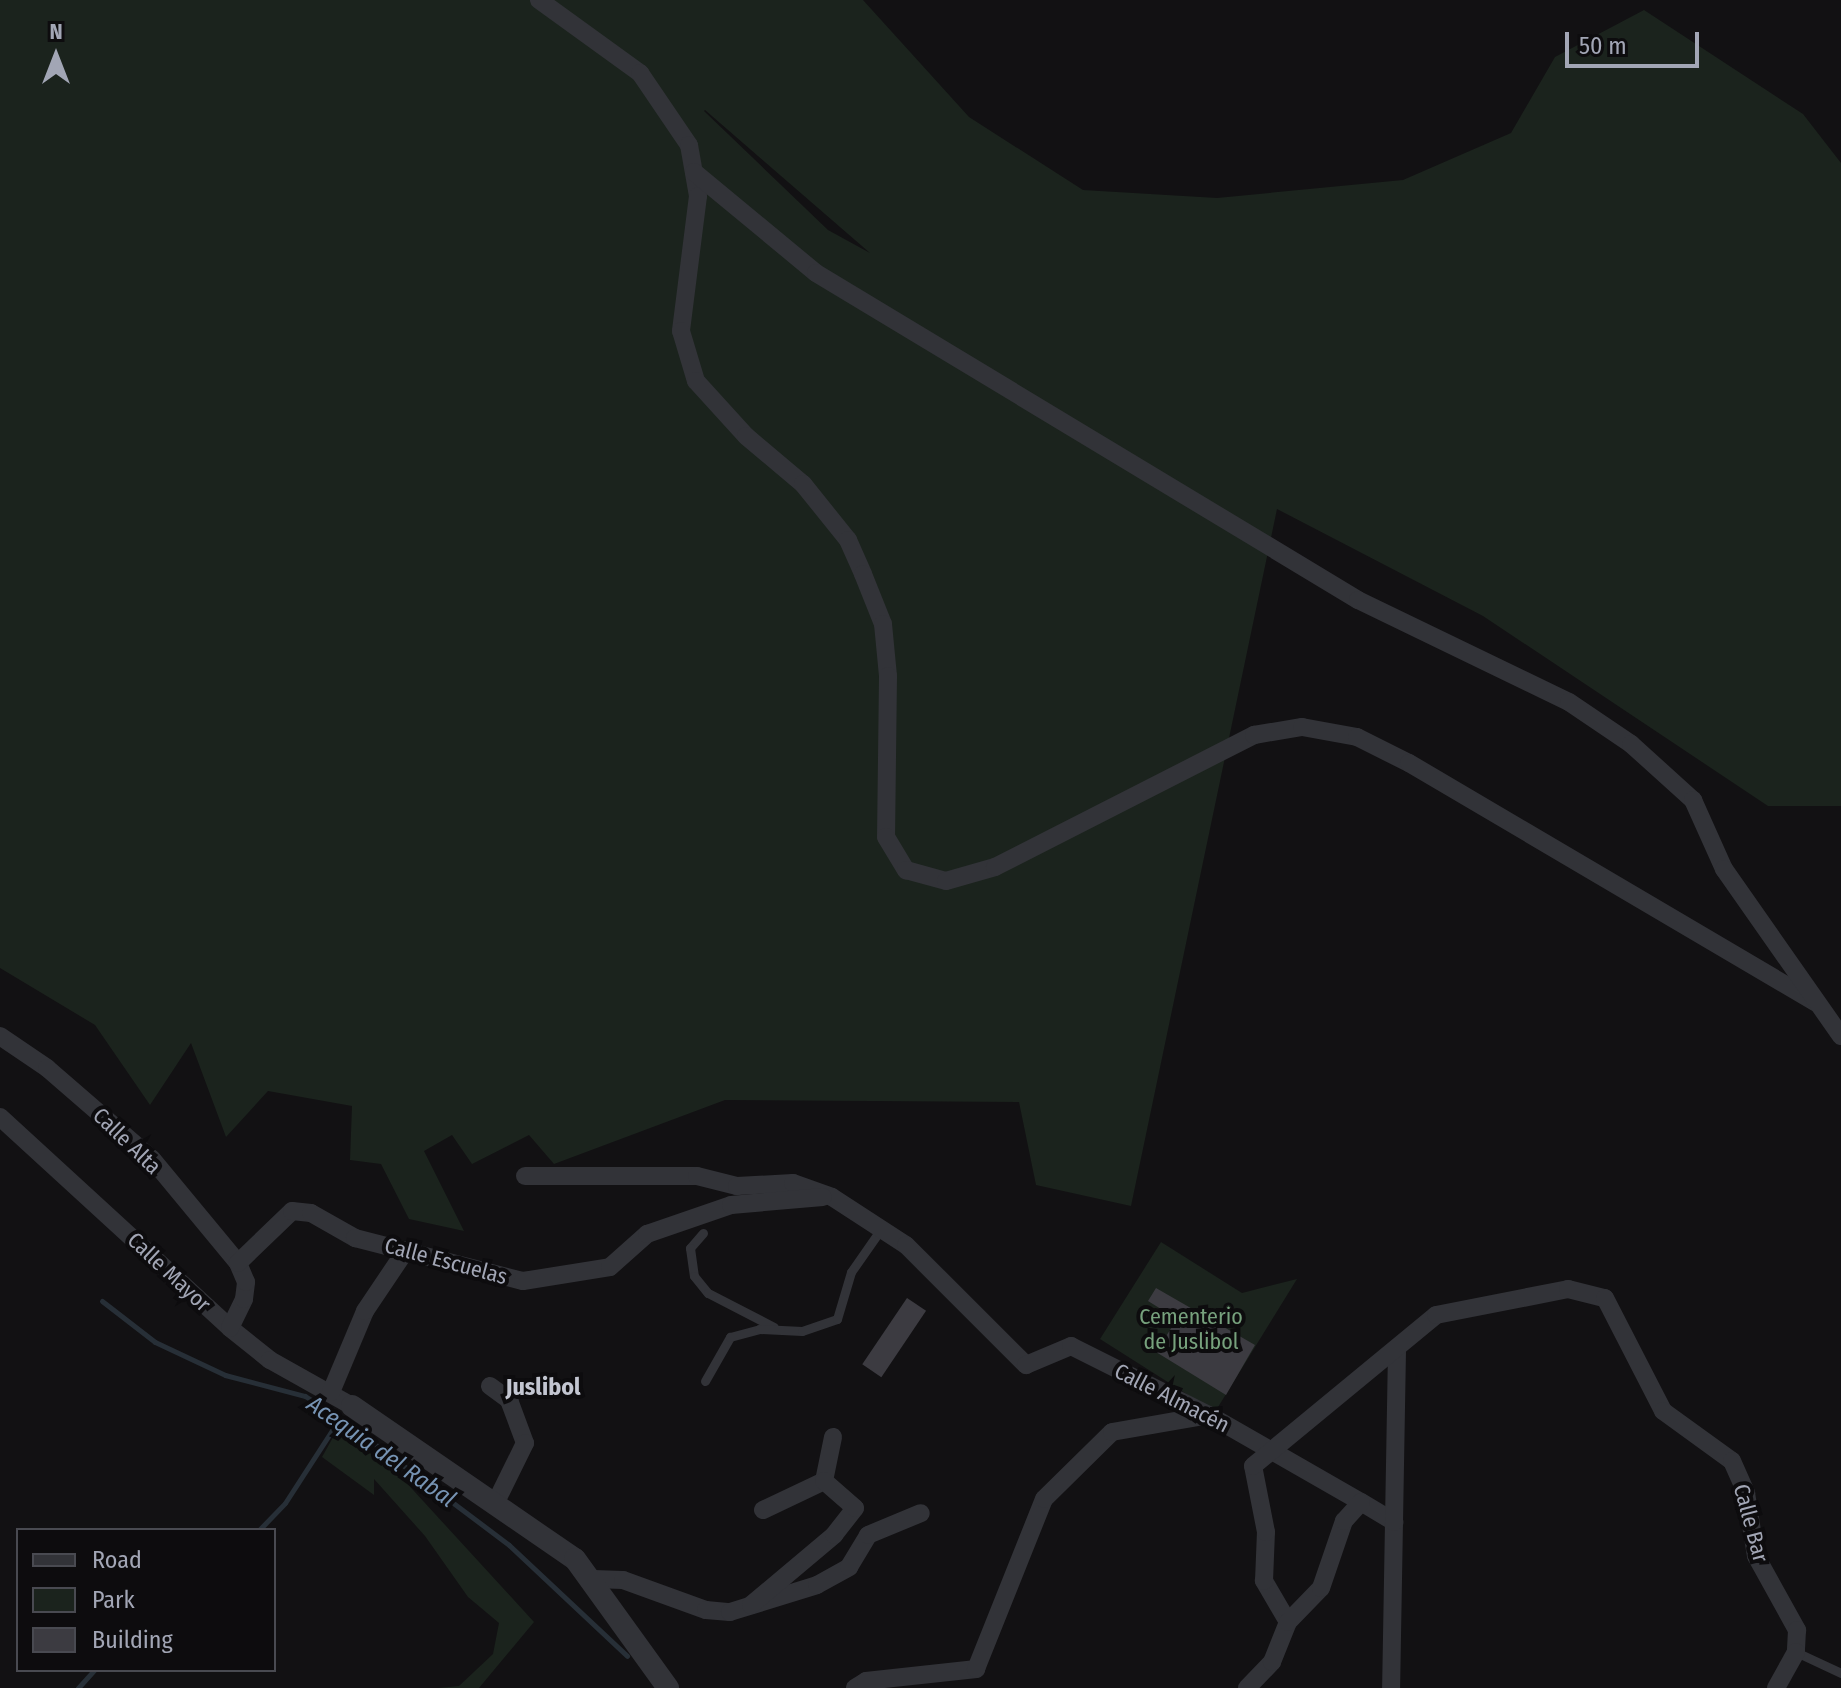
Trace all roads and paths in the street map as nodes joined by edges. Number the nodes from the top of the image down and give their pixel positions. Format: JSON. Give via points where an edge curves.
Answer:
{"nodes":[{"id":1,"x":539,"y":0,"type":"edge"},
{"id":2,"x":694,"y":172,"type":"junction"},
{"id":3,"x":1816,"y":1003,"type":"junction"},
{"id":4,"x":0,"y":1036,"type":"edge"},
{"id":5,"x":1841,"y":1036,"type":"edge"},
{"id":6,"x":0,"y":1117,"type":"edge"},
{"id":7,"x":525,"y":1176,"type":"dead end"},
{"id":8,"x":832,"y":1197,"type":"junction"},
{"id":9,"x":881,"y":1229,"type":"junction"},
{"id":10,"x":703,"y":1233,"type":"dead end"},
{"id":11,"x":406,"y":1250,"type":"junction"},
{"id":12,"x":238,"y":1263,"type":"junction"},
{"id":13,"x":230,"y":1328,"type":"junction"},
{"id":14,"x":781,"y":1330,"type":"junction"},
{"id":15,"x":1397,"y":1348,"type":"junction"},
{"id":16,"x":705,"y":1381,"type":"dead end"},
{"id":17,"x":490,"y":1386,"type":"dead end"},
{"id":18,"x":331,"y":1392,"type":"junction"},
{"id":19,"x":352,"y":1406,"type":"joint"},
{"id":20,"x":1209,"y":1415,"type":"junction"},
{"id":21,"x":833,"y":1437,"type":"dead end"},
{"id":22,"x":1268,"y":1449,"type":"junction"},
{"id":23,"x":824,"y":1481,"type":"junction"},
{"id":24,"x":1361,"y":1502,"type":"junction"},
{"id":25,"x":495,"y":1504,"type":"junction"},
{"id":26,"x":763,"y":1510,"type":"dead end"},
{"id":27,"x":921,"y":1513,"type":"dead end"},
{"id":28,"x":1394,"y":1522,"type":"junction"},
{"id":29,"x":593,"y":1579,"type":"junction"},
{"id":30,"x":749,"y":1607,"type":"junction"},
{"id":31,"x":1288,"y":1622,"type":"junction"},
{"id":32,"x":1796,"y":1652,"type":"junction"},
{"id":33,"x":1841,"y":1673,"type":"edge"},
{"id":34,"x":668,"y":1688,"type":"edge"},
{"id":35,"x":855,"y":1688,"type":"edge"},
{"id":36,"x":1247,"y":1688,"type":"edge"},
{"id":37,"x":1391,"y":1688,"type":"edge"},
{"id":38,"x":1776,"y":1688,"type":"edge"}],
"edges":[{"from":1,"to":2,"type":"street","via":[[640,73],[689,145]]},
{"from":2,"to":3,"type":"street","via":[[816,273],[1358,600],[1569,702],[1631,744],[1693,800],[1724,869]]},
{"from":2,"to":3,"type":"street","via":[[698,196],[681,331],[696,381],[746,436],[803,484],[848,540],[863,574],[883,624],[888,676],[886,837],[906,870],[946,881],[995,867],[1254,735],[1302,727],[1357,737],[1409,763]]},
{"from":3,"to":5,"type":"street"},
{"from":4,"to":12,"type":"street","name":"Calle Alta","via":[[47,1068],[152,1159]]},
{"from":6,"to":13,"type":"street","name":"Calle Mayor"},
{"from":7,"to":8,"type":"street","name":"Calle Almacén","via":[[697,1176],[737,1186],[793,1183]]},
{"from":8,"to":9,"type":"street","name":"Calle Almacén"},
{"from":8,"to":11,"type":"street","name":"Calle Escuelas","via":[[731,1205],[647,1234],[610,1267],[523,1281]]},
{"from":9,"to":14,"type":"lane","via":[[851,1272],[837,1319],[802,1331]]},
{"from":9,"to":20,"type":"street","name":"Calle Almacén","via":[[906,1245],[1026,1365],[1071,1346]]},
{"from":10,"to":14,"type":"lane","via":[[688,1257],[708,1293]]},
{"from":11,"to":12,"type":"street","name":"Calle Escuelas","via":[[355,1238],[311,1213],[292,1211]]},
{"from":11,"to":18,"type":"street","via":[[365,1311]]},
{"from":12,"to":13,"type":"street","via":[[246,1282],[244,1299]]},
{"from":13,"to":18,"type":"street","name":"Calle Mayor","via":[[270,1360]]},
{"from":14,"to":16,"type":"lane","via":[[730,1337]]},
{"from":15,"to":22,"type":"street"},
{"from":15,"to":28,"type":"street"},
{"from":15,"to":32,"type":"street","name":"Calle Bar","via":[[1436,1315],[1461,1306],[1512,1303],[1568,1289],[1605,1298],[1663,1411],[1732,1461],[1746,1493],[1756,1556],[1797,1630]]},
{"from":17,"to":25,"type":"street","via":[[509,1400],[525,1443]]},
{"from":18,"to":19,"type":"street","name":"Calle Mayor"},
{"from":19,"to":25,"type":"street"},
{"from":20,"to":22,"type":"street","name":"Calle Almacén"},
{"from":20,"to":35,"type":"street","via":[[1112,1432],[1044,1499],[976,1669],[866,1681]]},
{"from":21,"to":23,"type":"street"},
{"from":22,"to":24,"type":"street","name":"Calle Almacén"},
{"from":22,"to":31,"type":"street","via":[[1253,1466],[1266,1532],[1264,1581]]},
{"from":23,"to":26,"type":"street"},
{"from":23,"to":30,"type":"street","via":[[855,1508],[834,1535]]},
{"from":24,"to":28,"type":"street","name":"Calle Almacén"},
{"from":24,"to":31,"type":"street","via":[[1344,1521],[1321,1588]]},
{"from":25,"to":29,"type":"street","via":[[559,1547]]},
{"from":27,"to":30,"type":"street","via":[[868,1535],[849,1567],[838,1574]]},
{"from":28,"to":37,"type":"street"},
{"from":29,"to":30,"type":"street","via":[[623,1580],[714,1613]]},
{"from":29,"to":34,"type":"street"},
{"from":31,"to":36,"type":"street","via":[[1272,1662]]},
{"from":32,"to":33,"type":"lane"},
{"from":32,"to":38,"type":"street"}]}
